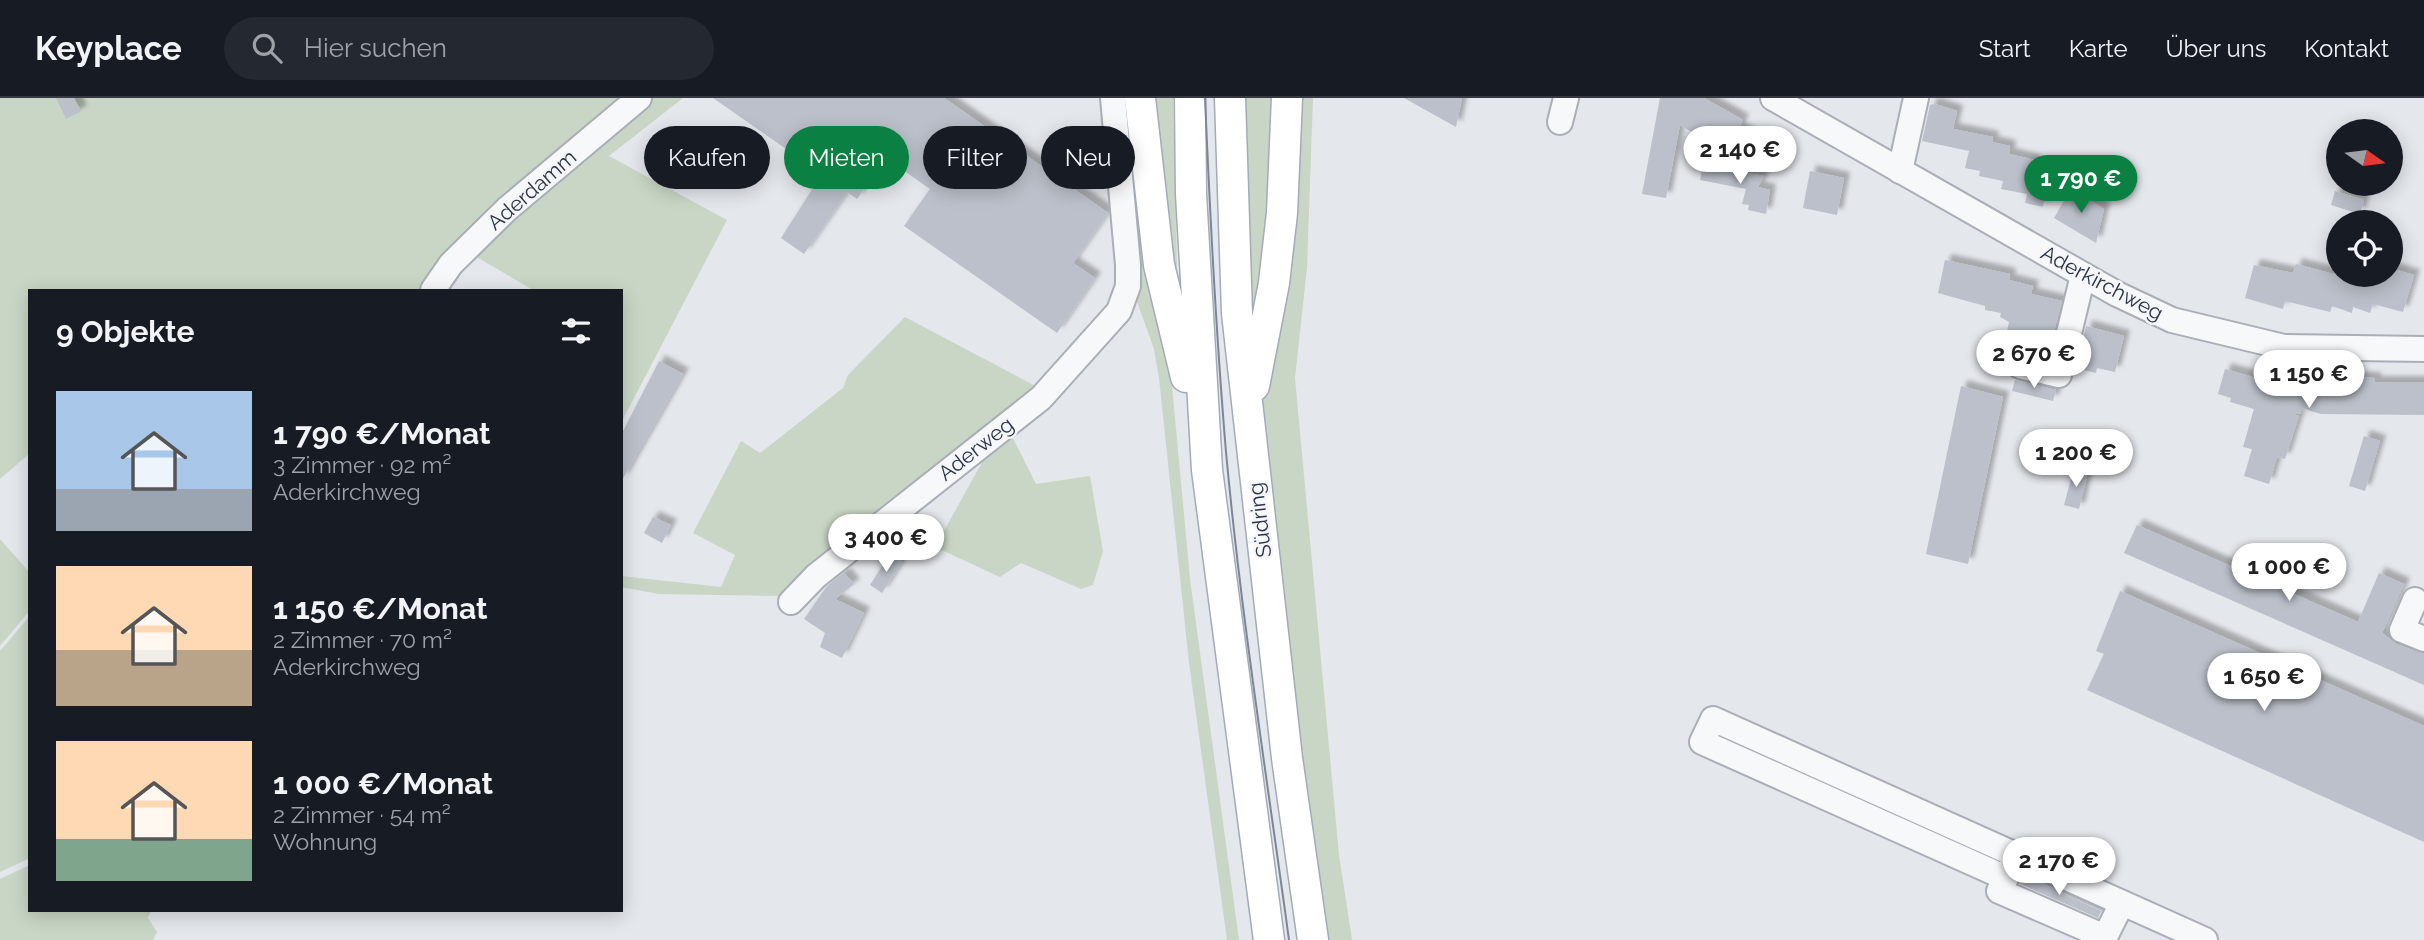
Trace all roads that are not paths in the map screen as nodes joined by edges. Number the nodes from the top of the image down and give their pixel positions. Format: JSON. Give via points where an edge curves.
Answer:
{"nodes":[{"id":1,"x":639,"y":98,"type":"edge"},
{"id":2,"x":1114,"y":98,"type":"edge"},
{"id":3,"x":1140,"y":98,"type":"edge"},
{"id":4,"x":1190,"y":98,"type":"edge"},
{"id":5,"x":1230,"y":98,"type":"edge"},
{"id":6,"x":1287,"y":98,"type":"edge"},
{"id":7,"x":1773,"y":98,"type":"edge"},
{"id":8,"x":1916,"y":98,"type":"edge"},
{"id":9,"x":1900,"y":171,"type":"junction"},
{"id":10,"x":2083,"y":275,"type":"junction"},
{"id":11,"x":434,"y":289,"type":"edge"},
{"id":12,"x":2424,"y":349,"type":"edge"},
{"id":13,"x":2020,"y":366,"type":"dead end"},
{"id":14,"x":1248,"y":424,"type":"junction"},
{"id":15,"x":1207,"y":470,"type":"junction"},
{"id":16,"x":2415,"y":600,"type":"dead end"},
{"id":17,"x":792,"y":602,"type":"dead end"},
{"id":18,"x":2424,"y":639,"type":"edge"},
{"id":19,"x":2012,"y":867,"type":"junction"},
{"id":20,"x":2122,"y":903,"type":"junction"},
{"id":21,"x":1269,"y":940,"type":"edge"},
{"id":22,"x":1313,"y":940,"type":"edge"},
{"id":23,"x":2204,"y":940,"type":"edge"}],
"edges":[{"from":1,"to":11,"type":"street","name":"Aderdamm","via":[[507,209]]},
{"from":2,"to":17,"type":"street","name":"Aderweg","via":[[1128,265],[1128,286],[1118,312],[1041,398],[816,576]]},
{"from":3,"to":15,"type":"main road","via":[[1159,265]]},
{"from":4,"to":15,"type":"main road"},
{"from":5,"to":14,"type":"main road","name":"Südring","via":[[1237,313]]},
{"from":6,"to":14,"type":"main road","via":[[1279,236]]},
{"from":7,"to":9,"type":"street","name":"Aderkirchweg"},
{"from":8,"to":9,"type":"street"},
{"from":9,"to":10,"type":"street","name":"Aderkirchweg"},
{"from":10,"to":12,"type":"street","name":"Aderkirchweg","via":[[2172,320],[2223,334],[2284,347]]},
{"from":10,"to":13,"type":"street","via":[[2059,376]]},
{"from":14,"to":22,"type":"main road","name":"Südring"},
{"from":15,"to":21,"type":"main road"},
{"from":16,"to":18,"type":"street","via":[[2402,630]]},
{"from":19,"to":19,"type":"street","via":[[1713,719],[1702,742]]},
{"from":19,"to":20,"type":"street"},
{"from":19,"to":20,"type":"street","via":[[1999,891],[2105,937]]},
{"from":20,"to":23,"type":"street"}]}
